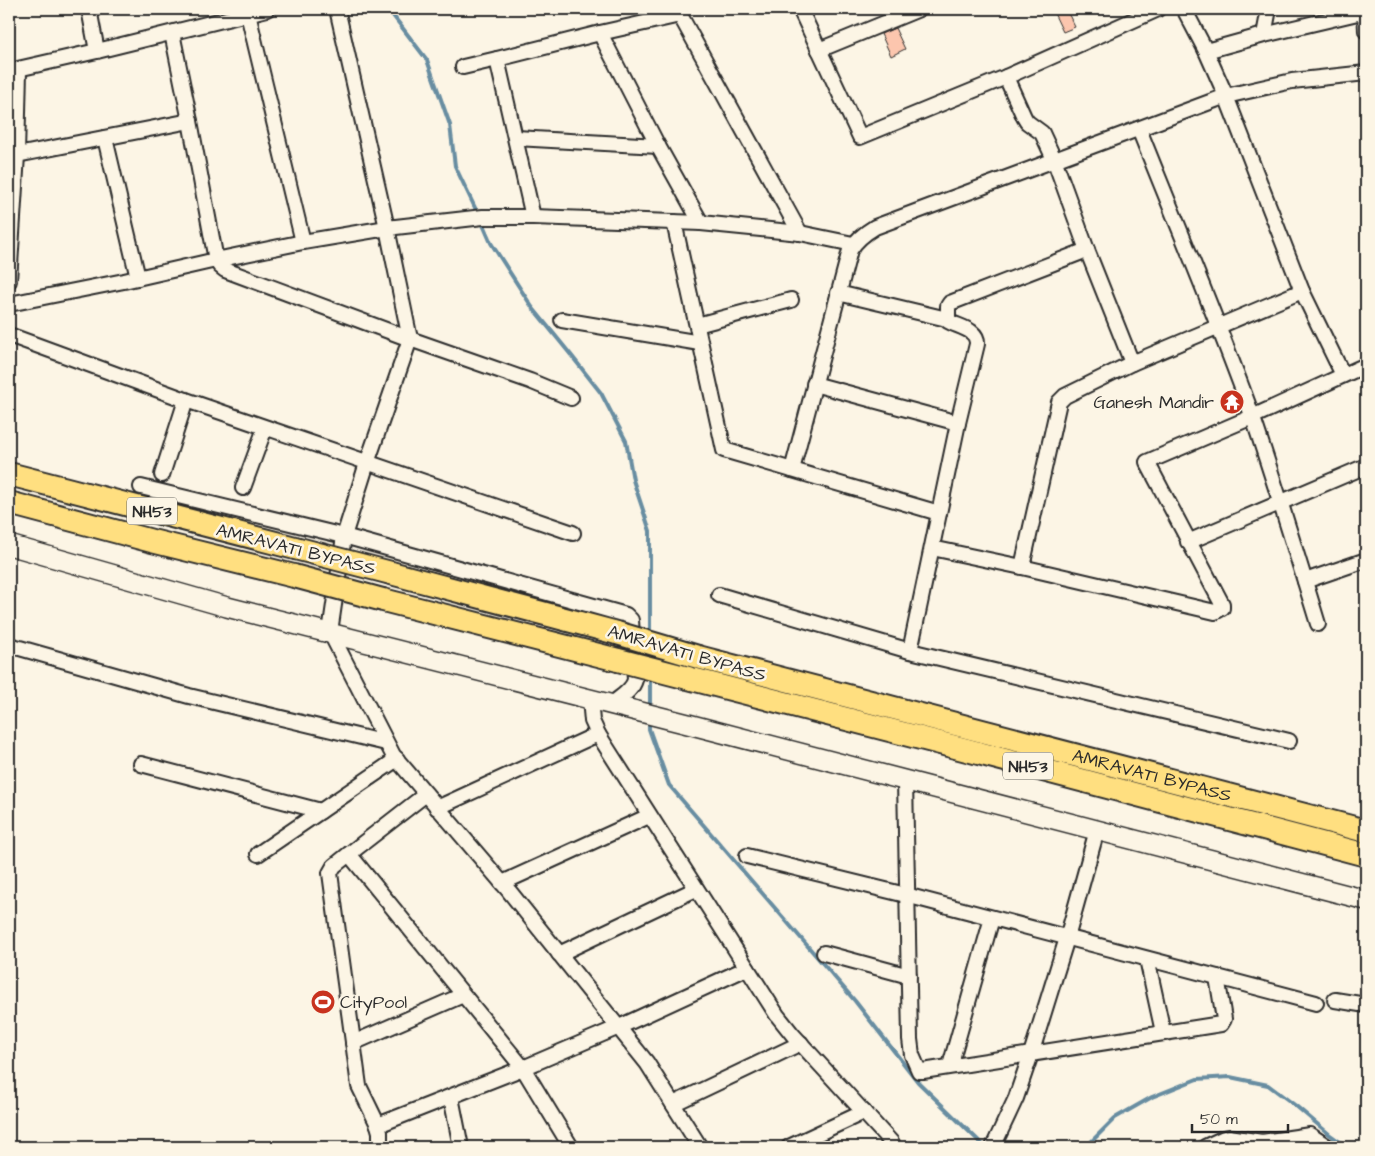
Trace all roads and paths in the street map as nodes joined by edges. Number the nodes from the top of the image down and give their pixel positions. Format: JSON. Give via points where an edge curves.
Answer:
{"nodes":[{"id":1,"x":89,"y":9,"type":"edge"},
{"id":2,"x":267,"y":9,"type":"edge"},
{"id":3,"x":337,"y":9,"type":"edge"},
{"id":4,"x":800,"y":9,"type":"edge"},
{"id":5,"x":919,"y":9,"type":"edge"},
{"id":6,"x":1158,"y":9,"type":"edge"},
{"id":7,"x":1184,"y":9,"type":"edge"},
{"id":8,"x":1269,"y":9,"type":"edge"},
{"id":9,"x":1366,"y":10,"type":"edge"},
{"id":10,"x":679,"y":12,"type":"edge"},
{"id":11,"x":1136,"y":13,"type":"edge"},
{"id":12,"x":248,"y":14,"type":"junction"},
{"id":13,"x":1366,"y":31,"type":"edge"},
{"id":14,"x":172,"y":33,"type":"junction"},
{"id":15,"x":600,"y":34,"type":"junction"},
{"id":16,"x":1264,"y":35,"type":"junction"},
{"id":17,"x":819,"y":50,"type":"junction"},
{"id":18,"x":1206,"y":50,"type":"junction"},
{"id":19,"x":97,"y":51,"type":"junction"},
{"id":20,"x":497,"y":59,"type":"junction"},
{"id":21,"x":463,"y":67,"type":"dead end"},
{"id":22,"x":14,"y":71,"type":"edge"},
{"id":23,"x":1366,"y":73,"type":"edge"},
{"id":24,"x":1006,"y":76,"type":"junction"},
{"id":25,"x":1226,"y":96,"type":"junction"},
{"id":26,"x":190,"y":121,"type":"junction"},
{"id":27,"x":1139,"y":129,"type":"junction"},
{"id":28,"x":105,"y":138,"type":"junction"},
{"id":29,"x":516,"y":138,"type":"junction"},
{"id":30,"x":658,"y":146,"type":"junction"},
{"id":31,"x":17,"y":155,"type":"junction"},
{"id":32,"x":1054,"y":159,"type":"junction"},
{"id":33,"x":533,"y":216,"type":"junction"},
{"id":34,"x":674,"y":222,"type":"junction"},
{"id":35,"x":701,"y":223,"type":"junction"},
{"id":36,"x":387,"y":228,"type":"junction"},
{"id":37,"x":800,"y":233,"type":"junction"},
{"id":38,"x":303,"y":242,"type":"junction"},
{"id":39,"x":853,"y":244,"type":"junction"},
{"id":40,"x":1087,"y":250,"type":"junction"},
{"id":41,"x":216,"y":260,"type":"junction"},
{"id":42,"x":138,"y":278,"type":"junction"},
{"id":43,"x":9,"y":281,"type":"edge"},
{"id":44,"x":1302,"y":291,"type":"junction"},
{"id":45,"x":838,"y":293,"type":"junction"},
{"id":46,"x":791,"y":300,"type":"dead end"},
{"id":47,"x":9,"y":304,"type":"edge"},
{"id":48,"x":947,"y":319,"type":"junction"},
{"id":49,"x":562,"y":320,"type":"dead end"},
{"id":50,"x":696,"y":325,"type":"junction"},
{"id":51,"x":1218,"y":327,"type":"junction"},
{"id":52,"x":9,"y":335,"type":"edge"},
{"id":53,"x":410,"y":339,"type":"junction"},
{"id":54,"x":700,"y":343,"type":"junction"},
{"id":55,"x":1132,"y":363,"type":"junction"},
{"id":56,"x":1366,"y":365,"type":"edge"},
{"id":57,"x":1343,"y":375,"type":"junction"},
{"id":58,"x":814,"y":384,"type":"junction"},
{"id":59,"x":571,"y":398,"type":"dead end"},
{"id":60,"x":186,"y":400,"type":"junction"},
{"id":61,"x":1252,"y":417,"type":"junction"},
{"id":62,"x":958,"y":423,"type":"junction"},
{"id":63,"x":265,"y":428,"type":"junction"},
{"id":64,"x":367,"y":463,"type":"junction"},
{"id":65,"x":1366,"y":466,"type":"edge"},
{"id":66,"x":792,"y":470,"type":"junction"},
{"id":67,"x":9,"y":474,"type":"edge"},
{"id":68,"x":162,"y":475,"type":"dead end"},
{"id":69,"x":142,"y":487,"type":"dead end"},
{"id":70,"x":243,"y":488,"type":"dead end"},
{"id":71,"x":9,"y":503,"type":"edge"},
{"id":72,"x":1281,"y":503,"type":"junction"},
{"id":73,"x":939,"y":513,"type":"junction"},
{"id":74,"x":574,"y":533,"type":"dead end"},
{"id":75,"x":344,"y":536,"type":"junction"},
{"id":76,"x":1188,"y":542,"type":"junction"},
{"id":77,"x":9,"y":546,"type":"edge"},
{"id":78,"x":932,"y":548,"type":"junction"},
{"id":79,"x":1366,"y":560,"type":"edge"},
{"id":80,"x":1022,"y":567,"type":"junction"},
{"id":81,"x":1304,"y":581,"type":"junction"},
{"id":82,"x":719,"y":595,"type":"dead end"},
{"id":83,"x":1318,"y":624,"type":"dead end"},
{"id":84,"x":330,"y":632,"type":"junction"},
{"id":85,"x":9,"y":645,"type":"edge"},
{"id":86,"x":910,"y":651,"type":"junction"},
{"id":87,"x":590,"y":699,"type":"junction"},
{"id":88,"x":612,"y":704,"type":"junction"},
{"id":89,"x":598,"y":734,"type":"junction"},
{"id":90,"x":970,"y":739,"type":"junction"},
{"id":91,"x":1289,"y":741,"type":"dead end"},
{"id":92,"x":386,"y":744,"type":"junction"},
{"id":93,"x":396,"y":759,"type":"junction"},
{"id":94,"x":141,"y":764,"type":"dead end"},
{"id":95,"x":905,"y":780,"type":"junction"},
{"id":96,"x":426,"y":794,"type":"junction"},
{"id":97,"x":437,"y":808,"type":"junction"},
{"id":98,"x":321,"y":811,"type":"junction"},
{"id":99,"x":649,"y":816,"type":"junction"},
{"id":100,"x":1097,"y":830,"type":"junction"},
{"id":101,"x":1366,"y":831,"type":"edge"},
{"id":102,"x":258,"y":854,"type":"dead end"},
{"id":103,"x":349,"y":854,"type":"junction"},
{"id":104,"x":1366,"y":855,"type":"edge"},
{"id":105,"x":747,"y":856,"type":"dead end"},
{"id":106,"x":502,"y":883,"type":"junction"},
{"id":107,"x":696,"y":889,"type":"junction"},
{"id":108,"x":906,"y":895,"type":"junction"},
{"id":109,"x":1366,"y":900,"type":"edge"},
{"id":110,"x":992,"y":918,"type":"junction"},
{"id":111,"x":1067,"y":938,"type":"junction"},
{"id":112,"x":824,"y":953,"type":"dead end"},
{"id":113,"x":559,"y":954,"type":"junction"},
{"id":114,"x":1147,"y":959,"type":"junction"},
{"id":115,"x":747,"y":968,"type":"junction"},
{"id":116,"x":909,"y":976,"type":"junction"},
{"id":117,"x":1218,"y":978,"type":"junction"},
{"id":118,"x":463,"y":995,"type":"junction"},
{"id":119,"x":1335,"y":1000,"type":"dead end"},
{"id":120,"x":1316,"y":1004,"type":"dead end"},
{"id":121,"x":1366,"y":1005,"type":"edge"},
{"id":122,"x":619,"y":1028,"type":"junction"},
{"id":123,"x":1164,"y":1032,"type":"junction"},
{"id":124,"x":353,"y":1043,"type":"junction"},
{"id":125,"x":801,"y":1043,"type":"junction"},
{"id":126,"x":1030,"y":1054,"type":"junction"},
{"id":127,"x":950,"y":1066,"type":"junction"},
{"id":128,"x":523,"y":1068,"type":"junction"},
{"id":129,"x":451,"y":1096,"type":"junction"},
{"id":130,"x":674,"y":1104,"type":"junction"},
{"id":131,"x":864,"y":1112,"type":"junction"},
{"id":132,"x":378,"y":1125,"type":"junction"},
{"id":133,"x":892,"y":1143,"type":"dead end"},
{"id":134,"x":380,"y":1147,"type":"edge"},
{"id":135,"x":461,"y":1147,"type":"edge"},
{"id":136,"x":571,"y":1147,"type":"edge"},
{"id":137,"x":700,"y":1147,"type":"edge"},
{"id":138,"x":789,"y":1147,"type":"edge"},
{"id":139,"x":993,"y":1147,"type":"edge"},
{"id":140,"x":1205,"y":1147,"type":"edge"},
{"id":141,"x":1328,"y":1147,"type":"edge"}],
"edges":[{"from":1,"to":19,"type":"street"},
{"from":2,"to":12,"type":"street"},
{"from":3,"to":36,"type":"street"},
{"from":4,"to":17,"type":"street"},
{"from":5,"to":17,"type":"street"},
{"from":6,"to":11,"type":"street"},
{"from":7,"to":18,"type":"street"},
{"from":8,"to":16,"type":"street"},
{"from":9,"to":13,"type":"street"},
{"from":9,"to":16,"type":"street"},
{"from":10,"to":15,"type":"street"},
{"from":10,"to":37,"type":"street"},
{"from":11,"to":24,"type":"street"},
{"from":12,"to":14,"type":"street"},
{"from":12,"to":38,"type":"street"},
{"from":14,"to":19,"type":"street"},
{"from":14,"to":26,"type":"street"},
{"from":15,"to":20,"type":"street"},
{"from":15,"to":30,"type":"street"},
{"from":16,"to":18,"type":"street"},
{"from":17,"to":24,"type":"street","via":[[860,137]]},
{"from":18,"to":25,"type":"street"},
{"from":19,"to":22,"type":"street"},
{"from":20,"to":21,"type":"street"},
{"from":20,"to":29,"type":"street"},
{"from":22,"to":31,"type":"street"},
{"from":23,"to":25,"type":"street","via":[[1292,81]]},
{"from":24,"to":32,"type":"street","via":[[1024,117],[1042,133]]},
{"from":25,"to":27,"type":"street"},
{"from":25,"to":44,"type":"street"},
{"from":26,"to":28,"type":"street"},
{"from":26,"to":41,"type":"street"},
{"from":27,"to":32,"type":"street"},
{"from":27,"to":51,"type":"street"},
{"from":28,"to":31,"type":"street"},
{"from":28,"to":42,"type":"street"},
{"from":29,"to":30,"type":"street"},
{"from":29,"to":33,"type":"street"},
{"from":30,"to":35,"type":"street"},
{"from":31,"to":43,"type":"street"},
{"from":32,"to":39,"type":"street","via":[[875,227]]},
{"from":32,"to":40,"type":"street"},
{"from":33,"to":34,"type":"street"},
{"from":33,"to":36,"type":"street","via":[[483,217]]},
{"from":34,"to":35,"type":"street"},
{"from":34,"to":50,"type":"street"},
{"from":35,"to":37,"type":"street"},
{"from":36,"to":38,"type":"street"},
{"from":36,"to":53,"type":"street"},
{"from":37,"to":39,"type":"street"},
{"from":38,"to":41,"type":"street"},
{"from":39,"to":45,"type":"street"},
{"from":40,"to":48,"type":"street","via":[[950,303]]},
{"from":40,"to":55,"type":"street"},
{"from":41,"to":42,"type":"street"},
{"from":41,"to":53,"type":"street","via":[[225,270]]},
{"from":42,"to":47,"type":"street"},
{"from":44,"to":51,"type":"street"},
{"from":44,"to":57,"type":"street"},
{"from":45,"to":48,"type":"street"},
{"from":45,"to":58,"type":"street"},
{"from":46,"to":50,"type":"street"},
{"from":48,"to":62,"type":"street","via":[[974,333],[978,340]]},
{"from":49,"to":54,"type":"street"},
{"from":50,"to":54,"type":"street"},
{"from":51,"to":55,"type":"street"},
{"from":51,"to":61,"type":"street"},
{"from":52,"to":60,"type":"street"},
{"from":53,"to":59,"type":"street"},
{"from":53,"to":64,"type":"street"},
{"from":54,"to":66,"type":"street","via":[[724,450]]},
{"from":55,"to":80,"type":"street","via":[[1059,402]]},
{"from":56,"to":57,"type":"street"},
{"from":57,"to":61,"type":"street"},
{"from":58,"to":62,"type":"street"},
{"from":58,"to":66,"type":"street"},
{"from":60,"to":63,"type":"street"},
{"from":60,"to":68,"type":"street"},
{"from":61,"to":72,"type":"street"},
{"from":61,"to":76,"type":"street","via":[[1146,462]]},
{"from":62,"to":73,"type":"street"},
{"from":63,"to":64,"type":"street"},
{"from":63,"to":70,"type":"street"},
{"from":64,"to":74,"type":"street"},
{"from":64,"to":75,"type":"street"},
{"from":65,"to":72,"type":"street"},
{"from":66,"to":73,"type":"street"},
{"from":67,"to":90,"type":"highway","name":"AMRAVATI BYPASS","number":"NH53","bridge":true,"via":[[616,633]]},
{"from":69,"to":75,"type":"street"},
{"from":71,"to":90,"type":"highway","name":"AMRAVATI BYPASS","number":"NH53","bridge":true,"via":[[688,678]]},
{"from":72,"to":76,"type":"street"},
{"from":72,"to":81,"type":"street"},
{"from":73,"to":78,"type":"street"},
{"from":75,"to":84,"type":"street"},
{"from":75,"to":88,"type":"street","via":[[626,615],[631,620],[635,680],[631,689]]},
{"from":76,"to":80,"type":"street","via":[[1222,604],[1218,612]]},
{"from":77,"to":84,"type":"main road","via":[[227,607]]},
{"from":78,"to":80,"type":"street"},
{"from":78,"to":86,"type":"street"},
{"from":79,"to":81,"type":"street"},
{"from":81,"to":83,"type":"street"},
{"from":82,"to":86,"type":"street"},
{"from":84,"to":87,"type":"main road"},
{"from":84,"to":92,"type":"street"},
{"from":85,"to":92,"type":"street","via":[[190,696]]},
{"from":86,"to":91,"type":"street"},
{"from":87,"to":88,"type":"main road"},
{"from":87,"to":89,"type":"street","via":[[592,721]]},
{"from":88,"to":95,"type":"main road"},
{"from":89,"to":97,"type":"street"},
{"from":89,"to":99,"type":"street"},
{"from":90,"to":101,"type":"highway","name":"AMRAVATI BYPASS","number":"NH53"},
{"from":90,"to":104,"type":"highway","name":"AMRAVATI BYPASS","number":"NH53"},
{"from":92,"to":93,"type":"street"},
{"from":93,"to":96,"type":"street"},
{"from":93,"to":98,"type":"street"},
{"from":94,"to":98,"type":"street"},
{"from":95,"to":100,"type":"main road"},
{"from":95,"to":108,"type":"street"},
{"from":96,"to":97,"type":"street"},
{"from":96,"to":103,"type":"street"},
{"from":97,"to":106,"type":"street"},
{"from":98,"to":102,"type":"street"},
{"from":99,"to":106,"type":"street"},
{"from":99,"to":107,"type":"street"},
{"from":100,"to":109,"type":"main road"},
{"from":100,"to":111,"type":"street"},
{"from":103,"to":118,"type":"street"},
{"from":103,"to":124,"type":"street","via":[[330,873]]},
{"from":105,"to":108,"type":"street"},
{"from":106,"to":113,"type":"street"},
{"from":107,"to":113,"type":"street"},
{"from":107,"to":115,"type":"street"},
{"from":108,"to":110,"type":"street"},
{"from":108,"to":116,"type":"street"},
{"from":110,"to":111,"type":"street"},
{"from":110,"to":127,"type":"street"},
{"from":111,"to":114,"type":"street"},
{"from":111,"to":126,"type":"street"},
{"from":112,"to":116,"type":"street"},
{"from":113,"to":122,"type":"street"},
{"from":114,"to":117,"type":"street"},
{"from":114,"to":123,"type":"street"},
{"from":115,"to":122,"type":"street"},
{"from":115,"to":125,"type":"street","via":[[777,1015]]},
{"from":116,"to":127,"type":"street","via":[[910,1039],[917,1069]]},
{"from":117,"to":120,"type":"street"},
{"from":117,"to":123,"type":"street","via":[[1223,1022]]},
{"from":118,"to":124,"type":"street"},
{"from":118,"to":128,"type":"street"},
{"from":119,"to":121,"type":"street"},
{"from":122,"to":128,"type":"street"},
{"from":122,"to":130,"type":"street"},
{"from":123,"to":126,"type":"street"},
{"from":124,"to":132,"type":"street","via":[[360,1091]]},
{"from":125,"to":130,"type":"street"},
{"from":125,"to":131,"type":"street"},
{"from":126,"to":127,"type":"street"},
{"from":126,"to":139,"type":"street","via":[[1016,1098]]},
{"from":128,"to":129,"type":"street"},
{"from":128,"to":136,"type":"street"},
{"from":129,"to":132,"type":"street"},
{"from":129,"to":135,"type":"street"},
{"from":130,"to":137,"type":"street"},
{"from":131,"to":133,"type":"street"},
{"from":131,"to":138,"type":"street"},
{"from":132,"to":134,"type":"street"},
{"from":140,"to":141,"type":"street","via":[[1229,1137],[1262,1142],[1310,1135]]}]}
